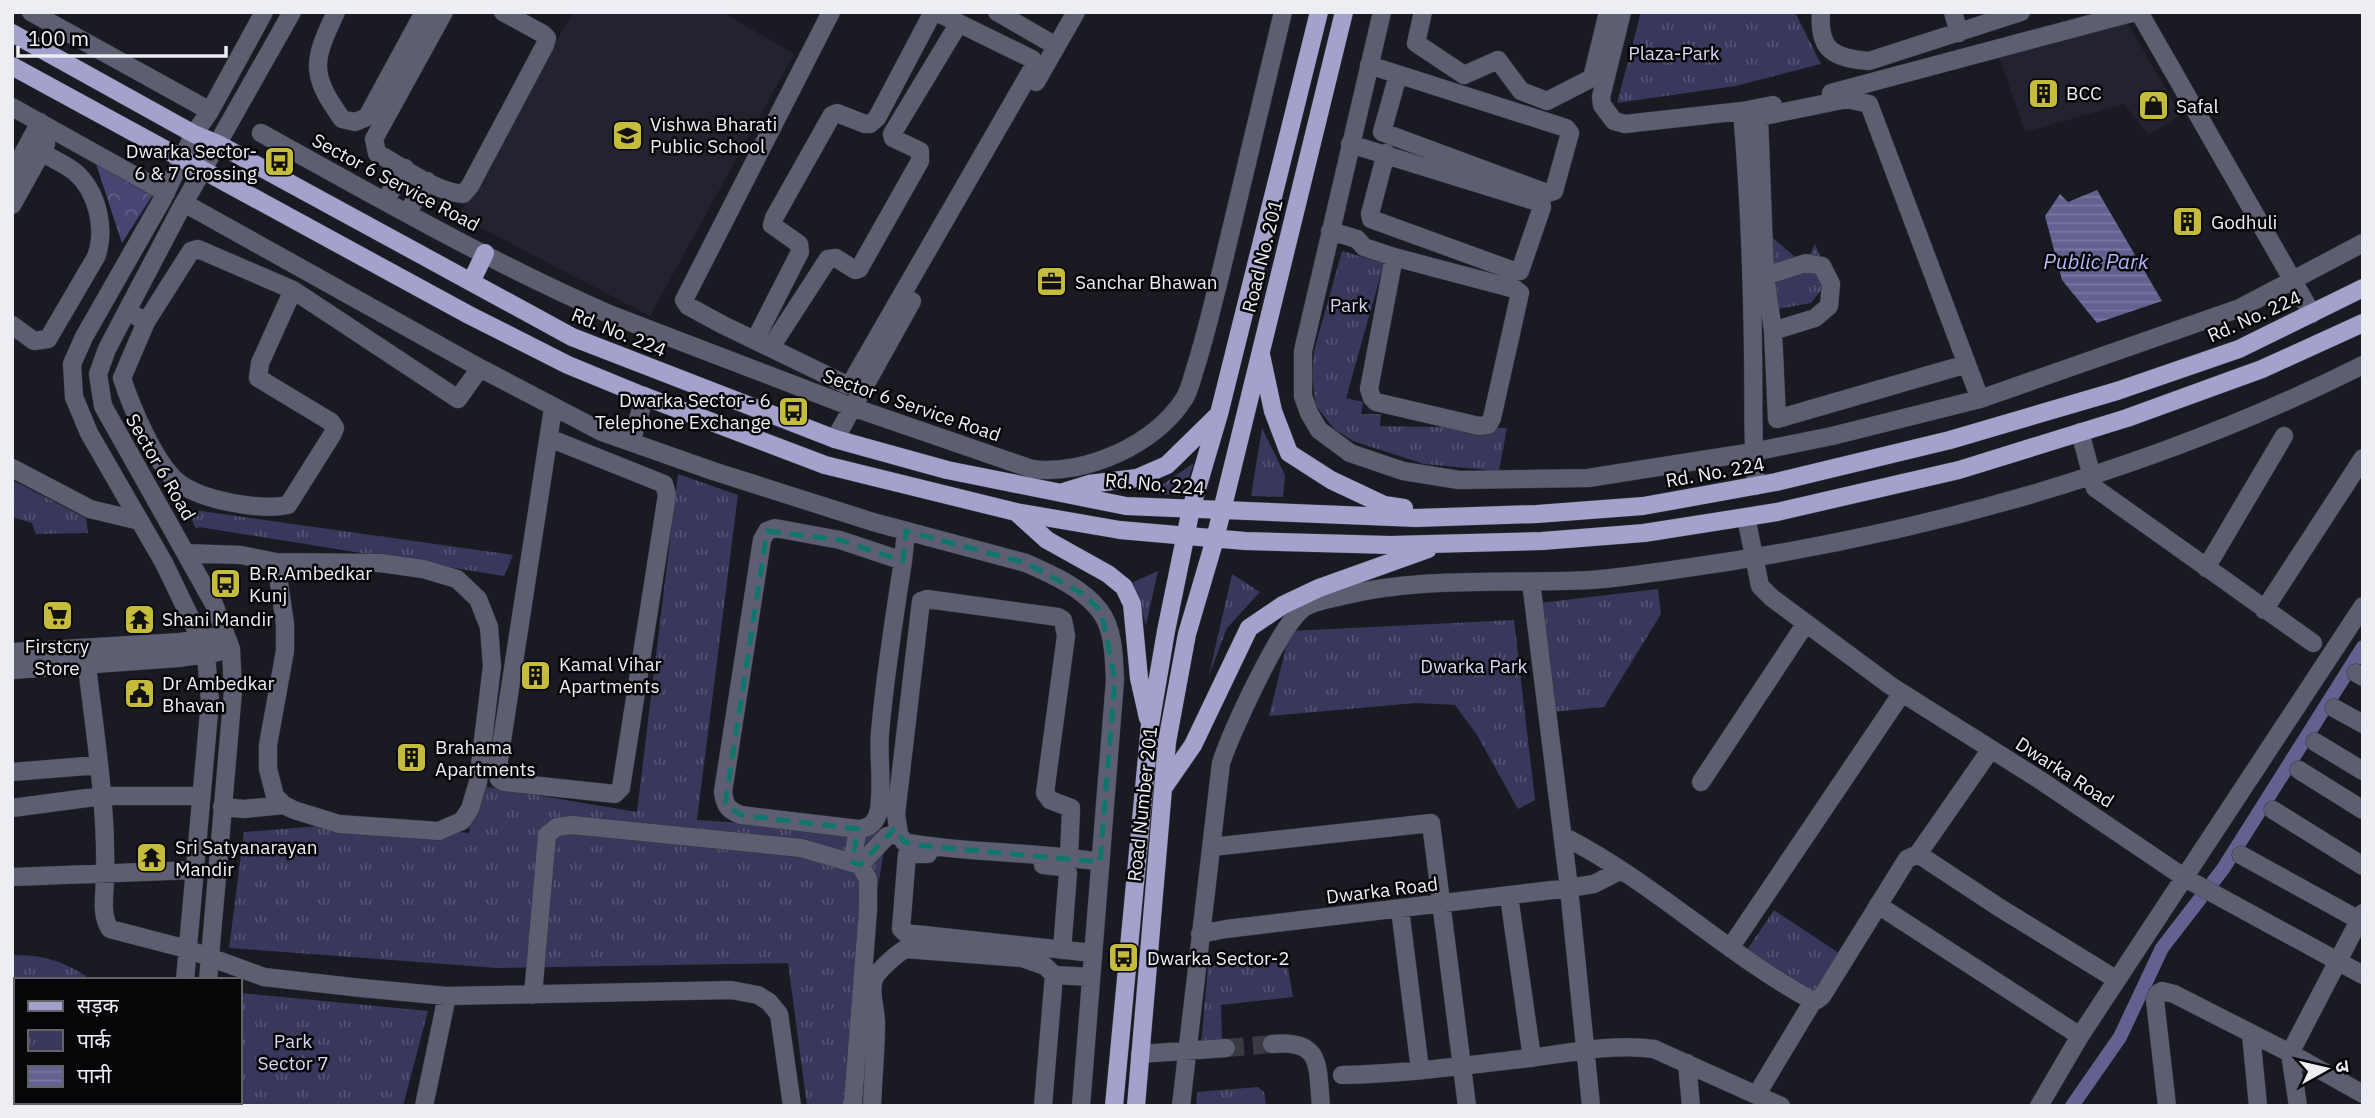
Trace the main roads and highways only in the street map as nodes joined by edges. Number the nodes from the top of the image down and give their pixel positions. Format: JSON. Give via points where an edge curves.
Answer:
{"nodes":[{"id":1,"x":1320,"y":12,"type":"edge"},
{"id":2,"x":1345,"y":12,"type":"edge"},
{"id":3,"x":12,"y":33,"type":"edge"},
{"id":4,"x":12,"y":66,"type":"edge"},
{"id":5,"x":485,"y":253,"type":"road end"},
{"id":6,"x":471,"y":282,"type":"junction"},
{"id":7,"x":2363,"y":288,"type":"edge"},
{"id":8,"x":2363,"y":323,"type":"edge"},
{"id":9,"x":1260,"y":352,"type":"junction"},
{"id":10,"x":1219,"y":414,"type":"junction"},
{"id":11,"x":1059,"y":493,"type":"junction"},
{"id":12,"x":1191,"y":509,"type":"junction"},
{"id":13,"x":1221,"y":511,"type":"junction"},
{"id":14,"x":1016,"y":512,"type":"junction"},
{"id":15,"x":1447,"y":516,"type":"junction"},
{"id":16,"x":1184,"y":537,"type":"junction"},
{"id":17,"x":1215,"y":539,"type":"junction"},
{"id":18,"x":1448,"y":542,"type":"junction"},
{"id":19,"x":1150,"y":725,"type":"junction"},
{"id":20,"x":1163,"y":788,"type":"junction"},
{"id":21,"x":1114,"y":1106,"type":"edge"},
{"id":22,"x":1136,"y":1106,"type":"edge"}],
"edges":[{"from":1,"to":10,"type":"main road","name":"Road No. 201"},
{"from":2,"to":9,"type":"main road","name":"Road No. 201"},
{"from":3,"to":6,"type":"main road","name":"Rd. No. 224"},
{"from":4,"to":14,"type":"main road","via":[[568,365],[825,465]]},
{"from":5,"to":6,"type":"main road"},
{"from":6,"to":11,"type":"main road","name":"Rd. No. 224","via":[[572,337],[835,439],[947,470]]},
{"from":7,"to":15,"type":"main road","name":"Rd. No. 224","via":[[2239,349],[1950,440],[1756,486],[1643,506]]},
{"from":8,"to":18,"type":"main road","via":[[2262,369],[2127,418],[1959,470],[1745,517],[1644,533]]},
{"from":9,"to":13,"type":"main road","name":"Road No. 201"},
{"from":9,"to":15,"type":"main road","via":[[1273,411],[1289,453],[1331,480],[1384,505]]},
{"from":10,"to":11,"type":"main road","via":[[1167,465],[1137,478]]},
{"from":10,"to":12,"type":"main road","name":"Road No. 201"},
{"from":11,"to":12,"type":"main road","name":"Rd. No. 224","via":[[1126,506]]},
{"from":12,"to":13,"type":"main road","name":"Rd. No. 224"},
{"from":12,"to":16,"type":"main road","name":"Road Number 201"},
{"from":13,"to":15,"type":"main road","name":"Rd. No. 224"},
{"from":13,"to":17,"type":"main road","name":"Road Number 201"},
{"from":14,"to":16,"type":"main road"},
{"from":14,"to":19,"type":"main road","via":[[1047,540],[1124,587],[1132,604],[1139,678]]},
{"from":16,"to":17,"type":"main road"},
{"from":16,"to":19,"type":"main road","name":"Road Number 201"},
{"from":17,"to":18,"type":"main road","via":[[1390,545]]},
{"from":17,"to":20,"type":"main road","name":"Road Number 201","via":[[1187,634]]},
{"from":18,"to":20,"type":"main road","via":[[1319,587],[1249,628],[1193,745]]},
{"from":19,"to":21,"type":"main road","name":"Road Number 201"},
{"from":20,"to":22,"type":"main road","name":"Road Number 201"}]}
